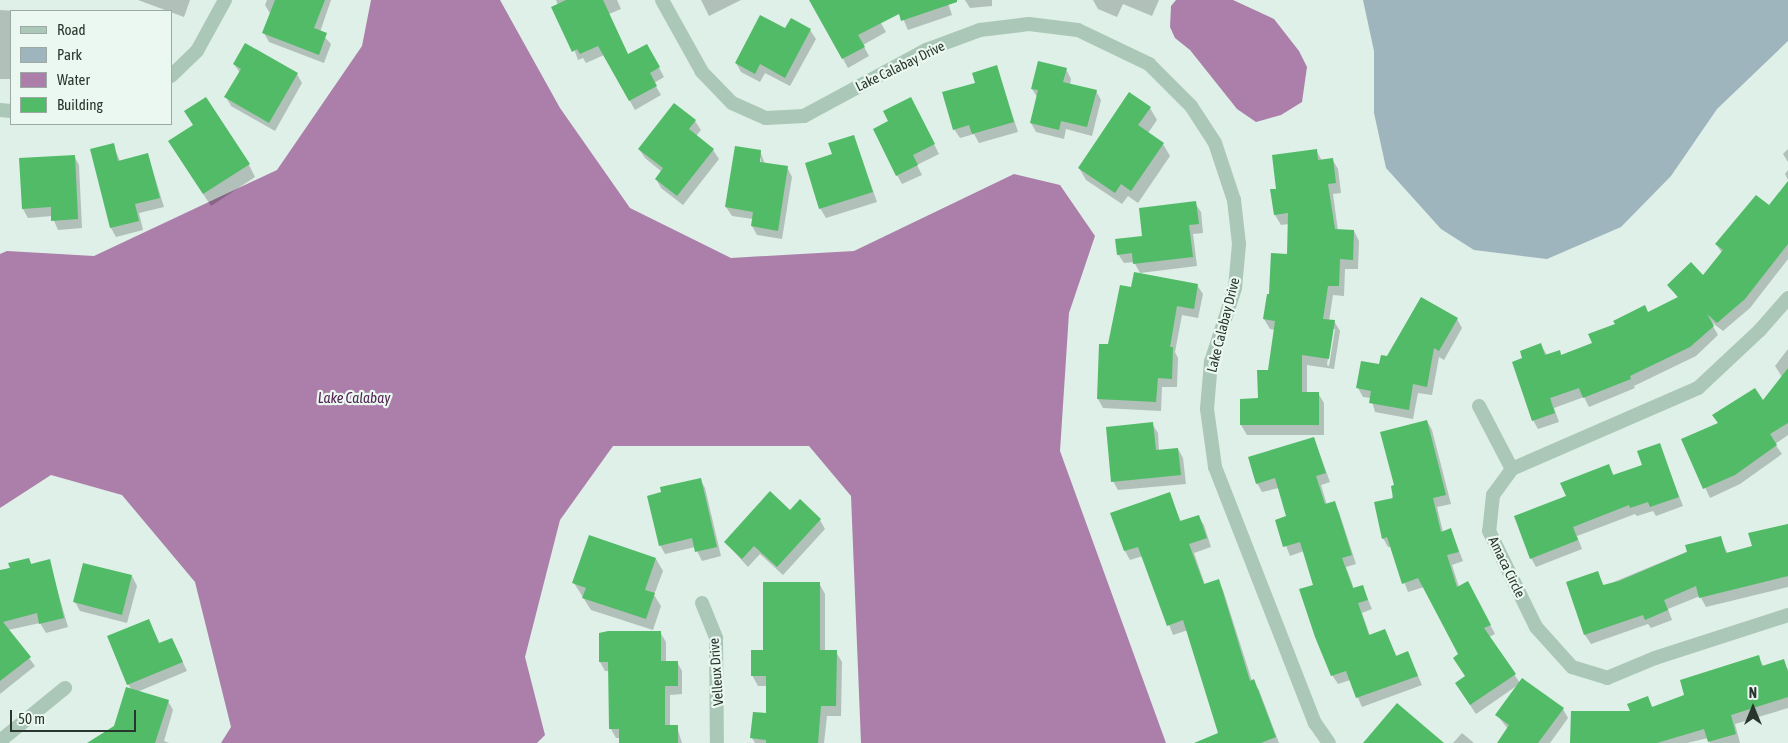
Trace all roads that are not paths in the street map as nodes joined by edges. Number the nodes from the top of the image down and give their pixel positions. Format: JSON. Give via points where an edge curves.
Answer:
{"nodes":[{"id":1,"x":225,"y":0,"type":"edge"},
{"id":2,"x":662,"y":0,"type":"edge"},
{"id":3,"x":172,"y":75,"type":"edge"},
{"id":4,"x":1788,"y":298,"type":"edge"},
{"id":5,"x":1479,"y":406,"type":"dead end"},
{"id":6,"x":1512,"y":469,"type":"junction"},
{"id":7,"x":702,"y":603,"type":"dead end"},
{"id":8,"x":1788,"y":615,"type":"edge"},
{"id":9,"x":65,"y":688,"type":"dead end"},
{"id":10,"x":0,"y":741,"type":"edge"},
{"id":11,"x":718,"y":743,"type":"edge"},
{"id":12,"x":1329,"y":743,"type":"edge"}],
"edges":[{"from":1,"to":3,"type":"street","via":[[197,51]]},
{"from":2,"to":12,"type":"street","name":"Lake Calabay Drive","via":[[702,72],[732,103],[766,118],[804,116],[926,50],[980,30],[1028,24],[1078,30],[1149,64],[1191,106],[1215,143],[1234,200],[1239,244],[1235,288],[1211,362],[1207,409],[1215,467],[1315,722]]},
{"from":4,"to":6,"type":"street","via":[[1760,330],[1698,388]]},
{"from":5,"to":6,"type":"street"},
{"from":6,"to":8,"type":"street","name":"Amaca Circle","via":[[1493,495],[1489,531],[1536,627],[1572,668],[1607,678],[1656,658]]},
{"from":7,"to":11,"type":"street","name":"Velleux Drive","via":[[716,638]]},
{"from":9,"to":10,"type":"street"}]}
